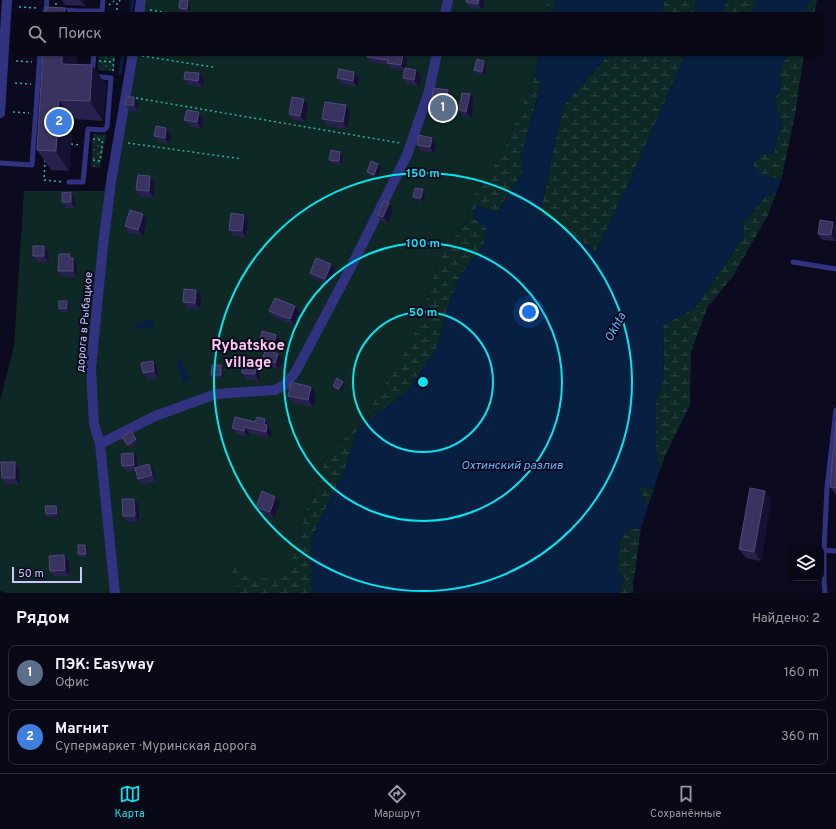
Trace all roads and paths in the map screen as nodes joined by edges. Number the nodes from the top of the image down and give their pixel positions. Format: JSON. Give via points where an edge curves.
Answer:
{"nodes":[{"id":1,"x":7,"y":0,"type":"edge"},
{"id":2,"x":47,"y":0,"type":"edge"},
{"id":3,"x":103,"y":0,"type":"edge"},
{"id":4,"x":114,"y":0,"type":"edge"},
{"id":5,"x":120,"y":0,"type":"edge"},
{"id":6,"x":448,"y":0,"type":"edge"},
{"id":7,"x":117,"y":3,"type":"junction"},
{"id":8,"x":20,"y":7,"type":"dead end"},
{"id":9,"x":140,"y":8,"type":"edge"},
{"id":10,"x":51,"y":9,"type":"junction"},
{"id":11,"x":48,"y":12,"type":"edge"},
{"id":12,"x":117,"y":12,"type":"edge"},
{"id":13,"x":163,"y":12,"type":"edge"},
{"id":14,"x":446,"y":12,"type":"edge"},
{"id":15,"x":40,"y":56,"type":"edge"},
{"id":16,"x":94,"y":56,"type":"edge"},
{"id":17,"x":114,"y":56,"type":"edge"},
{"id":18,"x":132,"y":56,"type":"edge"},
{"id":19,"x":144,"y":56,"type":"edge"},
{"id":20,"x":436,"y":56,"type":"edge"},
{"id":21,"x":93,"y":61,"type":"junction"},
{"id":22,"x":114,"y":62,"type":"junction"},
{"id":23,"x":213,"y":67,"type":"dead end"},
{"id":24,"x":111,"y":78,"type":"junction"},
{"id":25,"x":125,"y":96,"type":"junction"},
{"id":26,"x":0,"y":113,"type":"edge"},
{"id":27,"x":104,"y":130,"type":"junction"},
{"id":28,"x":118,"y":141,"type":"junction"},
{"id":29,"x":410,"y":144,"type":"junction"},
{"id":30,"x":45,"y":158,"type":"edge"},
{"id":31,"x":85,"y":159,"type":"junction"},
{"id":32,"x":242,"y":159,"type":"dead end"},
{"id":33,"x":0,"y":163,"type":"edge"},
{"id":34,"x":69,"y":182,"type":"joint"},
{"id":35,"x":793,"y":262,"type":"dead end"},
{"id":36,"x":836,"y":269,"type":"edge"},
{"id":37,"x":836,"y":410,"type":"edge"},
{"id":38,"x":100,"y":444,"type":"junction"},
{"id":39,"x":824,"y":550,"type":"joint"},
{"id":40,"x":836,"y":551,"type":"edge"},
{"id":41,"x":824,"y":580,"type":"edge"},
{"id":42,"x":115,"y":593,"type":"edge"},
{"id":43,"x":825,"y":593,"type":"edge"}],
"edges":[{"from":1,"to":26,"type":"street"},
{"from":2,"to":10,"type":"lane"},
{"from":3,"to":10,"type":"lane","via":[[102,11]]},
{"from":4,"to":7,"type":"path"},
{"from":5,"to":7,"type":"path"},
{"from":6,"to":14,"type":"street"},
{"from":7,"to":12,"type":"path"},
{"from":8,"to":10,"type":"path"},
{"from":9,"to":13,"type":"path"},
{"from":10,"to":11,"type":"lane"},
{"from":15,"to":33,"type":"lane","via":[[32,165]]},
{"from":16,"to":21,"type":"lane"},
{"from":17,"to":22,"type":"path"},
{"from":18,"to":25,"type":"street","name":"дорога в Рыбацкое"},
{"from":19,"to":23,"type":"path"},
{"from":20,"to":29,"type":"street","via":[[429,91]]},
{"from":21,"to":22,"type":"path"},
{"from":21,"to":24,"type":"lane","via":[[92,76]]},
{"from":22,"to":24,"type":"path"},
{"from":24,"to":27,"type":"lane","via":[[107,127]]},
{"from":25,"to":28,"type":"street","name":"дорога в Рыбацкое"},
{"from":25,"to":29,"type":"path"},
{"from":27,"to":31,"type":"path","via":[[100,160]]},
{"from":27,"to":31,"type":"lane","via":[[88,129]]},
{"from":28,"to":32,"type":"path"},
{"from":28,"to":38,"type":"street","name":"дорога в Рыбацкое","via":[[103,245],[91,369],[94,424]]},
{"from":29,"to":38,"type":"street","via":[[407,155],[351,267],[296,371],[286,384],[275,390],[216,394],[155,416]]},
{"from":30,"to":34,"type":"path","via":[[44,180]]},
{"from":31,"to":34,"type":"lane","via":[[83,182]]},
{"from":35,"to":36,"type":"lane"},
{"from":37,"to":39,"type":"lane","via":[[827,487]]},
{"from":38,"to":42,"type":"street","name":"дорога в Рыбацкое"},
{"from":39,"to":40,"type":"lane"},
{"from":41,"to":43,"type":"lane"}]}
